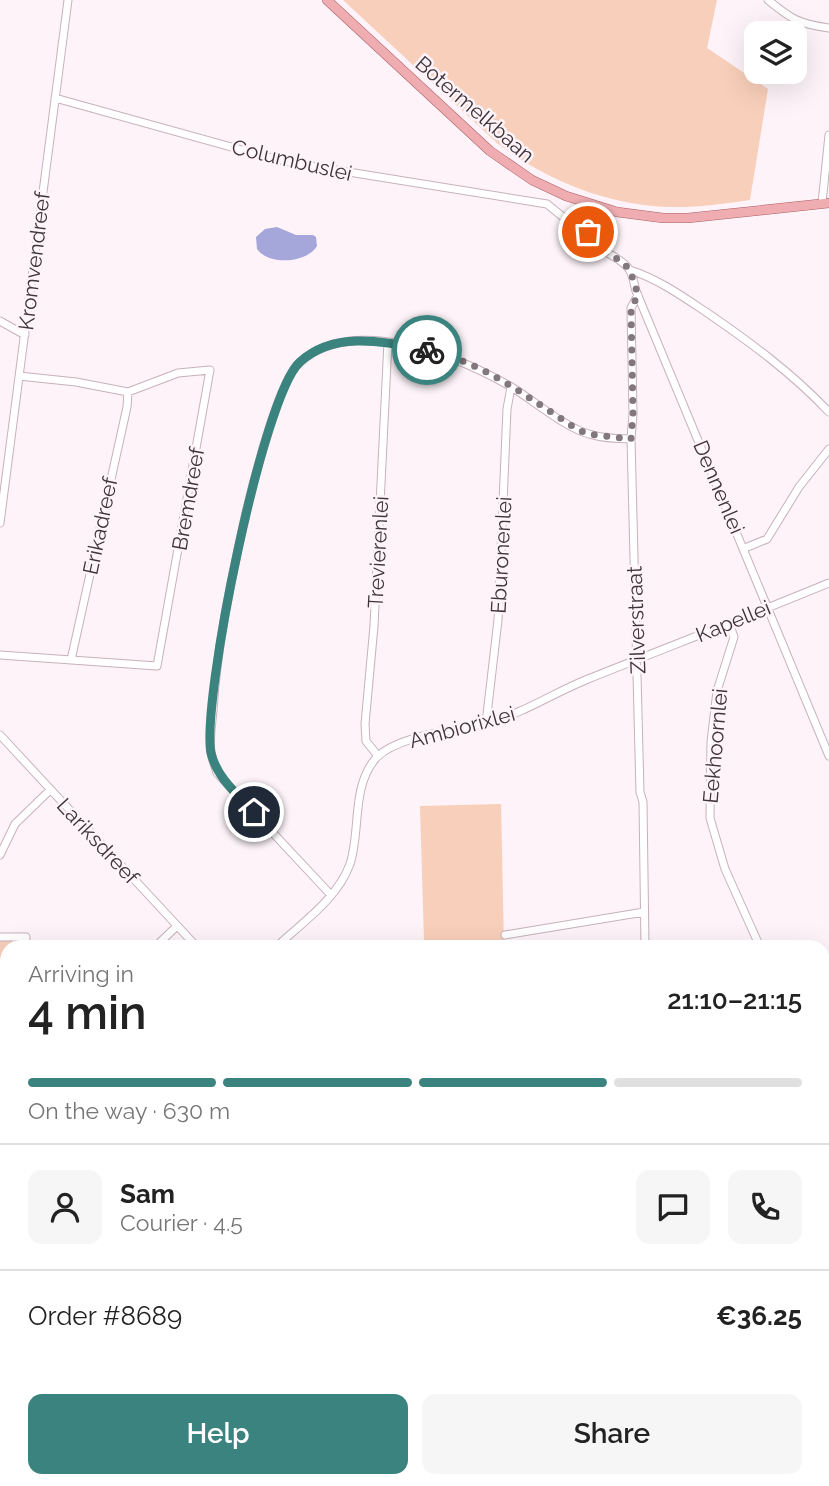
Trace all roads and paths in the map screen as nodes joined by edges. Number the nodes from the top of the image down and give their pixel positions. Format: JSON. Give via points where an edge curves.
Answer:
{"nodes":[{"id":1,"x":68,"y":0,"type":"edge"},
{"id":2,"x":327,"y":0,"type":"edge"},
{"id":3,"x":768,"y":0,"type":"edge"},
{"id":4,"x":829,"y":28,"type":"edge"},
{"id":5,"x":55,"y":98,"type":"junction"},
{"id":6,"x":829,"y":135,"type":"edge"},
{"id":7,"x":825,"y":203,"type":"edge"},
{"id":8,"x":597,"y":207,"type":"junction"},
{"id":9,"x":590,"y":232,"type":"junction"},
{"id":10,"x":630,"y":270,"type":"junction"},
{"id":11,"x":638,"y":295,"type":"junction"},
{"id":12,"x":0,"y":321,"type":"edge"},
{"id":13,"x":25,"y":335,"type":"junction"},
{"id":14,"x":388,"y":342,"type":"junction"},
{"id":15,"x":19,"y":376,"type":"junction"},
{"id":16,"x":511,"y":387,"type":"junction"},
{"id":17,"x":128,"y":392,"type":"junction"},
{"id":18,"x":829,"y":412,"type":"edge"},
{"id":19,"x":631,"y":439,"type":"junction"},
{"id":20,"x":829,"y":449,"type":"edge"},
{"id":21,"x":0,"y":523,"type":"edge"},
{"id":22,"x":745,"y":548,"type":"junction"},
{"id":23,"x":829,"y":583,"type":"edge"},
{"id":24,"x":767,"y":608,"type":"junction"},
{"id":25,"x":729,"y":623,"type":"junction"},
{"id":26,"x":0,"y":655,"type":"edge"},
{"id":27,"x":637,"y":659,"type":"junction"},
{"id":28,"x":71,"y":660,"type":"junction"},
{"id":29,"x":486,"y":723,"type":"junction"},
{"id":30,"x":0,"y":735,"type":"edge"},
{"id":31,"x":378,"y":756,"type":"junction"},
{"id":32,"x":829,"y":756,"type":"edge"},
{"id":33,"x":50,"y":790,"type":"junction"},
{"id":34,"x":0,"y":855,"type":"edge"},
{"id":35,"x":331,"y":895,"type":"junction"},
{"id":36,"x":644,"y":912,"type":"junction"},
{"id":37,"x":177,"y":926,"type":"junction"},
{"id":38,"x":505,"y":935,"type":"dead end"},
{"id":39,"x":0,"y":937,"type":"edge"},
{"id":40,"x":26,"y":940,"type":"edge"},
{"id":41,"x":162,"y":940,"type":"edge"},
{"id":42,"x":190,"y":940,"type":"edge"},
{"id":43,"x":283,"y":940,"type":"edge"},
{"id":44,"x":645,"y":940,"type":"edge"},
{"id":45,"x":757,"y":940,"type":"edge"}],
"edges":[{"from":1,"to":5,"type":"street","name":"Kromvendreef"},
{"from":2,"to":8,"type":"main road","name":"Botermelkbaan","via":[[490,151],[532,180]]},
{"from":3,"to":4,"type":"street","via":[[792,20]]},
{"from":5,"to":9,"type":"street","name":"Columbuslei","via":[[292,163],[547,204],[579,230]]},
{"from":5,"to":13,"type":"street","name":"Kromvendreef"},
{"from":6,"to":7,"type":"street"},
{"from":7,"to":8,"type":"main road","name":"Botermelkbaan","via":[[688,218]]},
{"from":8,"to":9,"type":"street"},
{"from":9,"to":10,"type":"street","via":[[600,249]]},
{"from":10,"to":11,"type":"street","name":"Dennenlei"},
{"from":10,"to":18,"type":"street","via":[[650,277],[737,332]]},
{"from":11,"to":19,"type":"street","name":"Zilverstraat","via":[[631,308]]},
{"from":11,"to":22,"type":"street","name":"Dennenlei"},
{"from":12,"to":13,"type":"street"},
{"from":13,"to":15,"type":"street","name":"Kromvendreef"},
{"from":14,"to":16,"type":"street","via":[[438,353]]},
{"from":14,"to":31,"type":"street","name":"Trevierenlei","via":[[365,724],[366,741]]},
{"from":14,"to":35,"type":"street","via":[[337,343],[310,355],[293,370],[255,477],[214,690],[211,750],[217,773]]},
{"from":15,"to":17,"type":"street"},
{"from":15,"to":21,"type":"street","name":"Kromvendreef"},
{"from":16,"to":19,"type":"street","via":[[588,434]]},
{"from":16,"to":29,"type":"street","name":"Eburonenlei","via":[[498,620]]},
{"from":17,"to":28,"type":"street","name":"Erikadreef"},
{"from":17,"to":28,"type":"street","name":"Bremdreef","via":[[178,373],[211,370],[157,666]]},
{"from":19,"to":27,"type":"street","name":"Zilverstraat"},
{"from":20,"to":22,"type":"street","via":[[767,539]]},
{"from":22,"to":24,"type":"street","name":"Dennenlei"},
{"from":23,"to":24,"type":"street","name":"Kapellei"},
{"from":24,"to":25,"type":"street","name":"Kapellei"},
{"from":24,"to":32,"type":"street","name":"Dennenlei"},
{"from":25,"to":27,"type":"street","name":"Kapellei"},
{"from":25,"to":45,"type":"street","name":"Eekhoornlei","via":[[734,636],[717,691],[711,742],[710,818],[725,869]]},
{"from":26,"to":28,"type":"street","name":"Bremdreef"},
{"from":27,"to":29,"type":"street","name":"Ambiorixlei"},
{"from":27,"to":36,"type":"street","name":"Zilverstraat"},
{"from":29,"to":31,"type":"street","name":"Ambiorixlei","via":[[410,740]]},
{"from":30,"to":33,"type":"street","name":"Lariksdreef"},
{"from":31,"to":35,"type":"street","via":[[362,783],[349,866]]},
{"from":33,"to":34,"type":"street","via":[[15,824]]},
{"from":33,"to":37,"type":"street","name":"Lariksdreef"},
{"from":35,"to":43,"type":"street"},
{"from":36,"to":38,"type":"street"},
{"from":36,"to":44,"type":"street","name":"Zilverstraat"},
{"from":37,"to":41,"type":"street"},
{"from":37,"to":42,"type":"street","name":"Lariksdreef"},
{"from":39,"to":40,"type":"street"}]}
